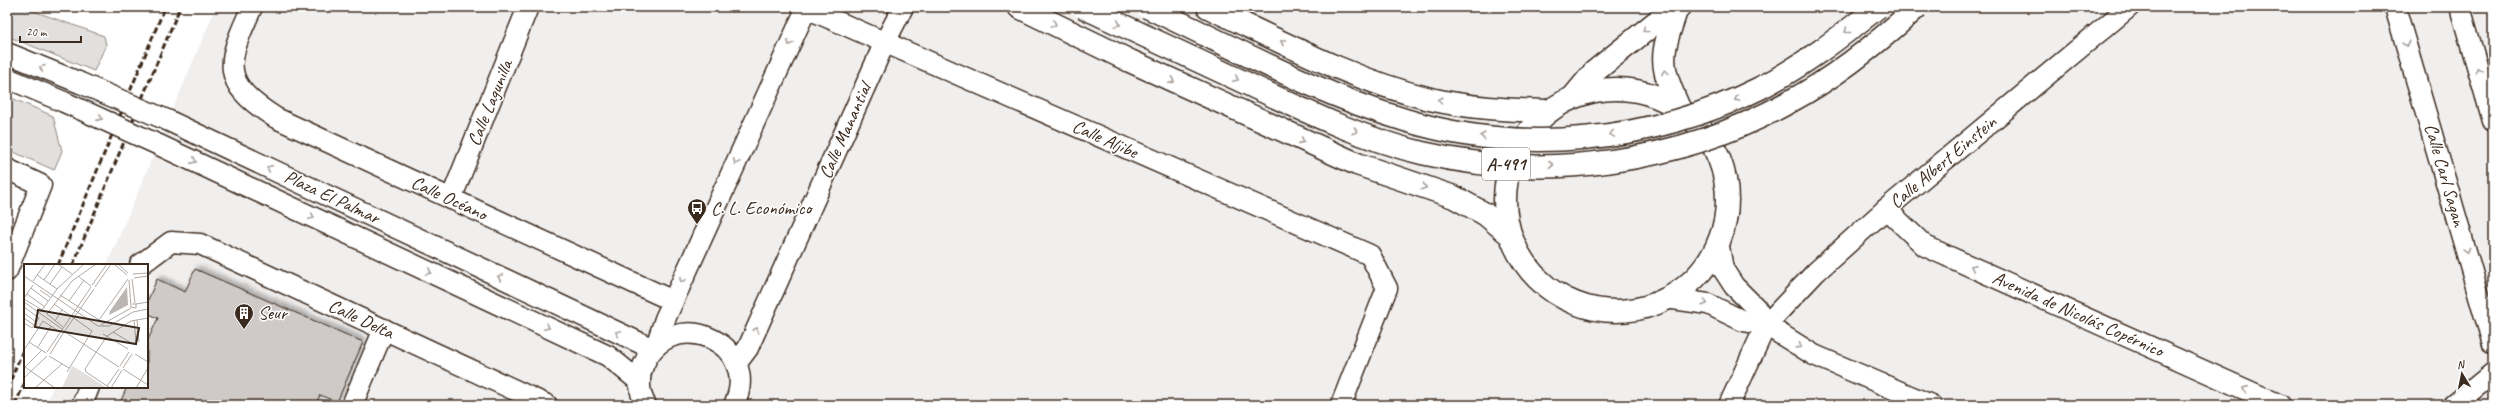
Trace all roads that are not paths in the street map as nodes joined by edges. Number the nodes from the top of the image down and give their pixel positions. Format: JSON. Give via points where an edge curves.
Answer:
{"nodes":[{"id":1,"x":252,"y":7,"type":"edge"},
{"id":2,"x":528,"y":7,"type":"edge"},
{"id":3,"x":806,"y":7,"type":"edge"},
{"id":4,"x":903,"y":7,"type":"edge"},
{"id":5,"x":1020,"y":7,"type":"edge"},
{"id":6,"x":1083,"y":7,"type":"edge"},
{"id":7,"x":1147,"y":7,"type":"edge"},
{"id":8,"x":1208,"y":7,"type":"edge"},
{"id":9,"x":1878,"y":7,"type":"edge"},
{"id":10,"x":1917,"y":7,"type":"edge"},
{"id":11,"x":2129,"y":7,"type":"edge"},
{"id":12,"x":2395,"y":7,"type":"edge"},
{"id":13,"x":2460,"y":7,"type":"edge"},
{"id":14,"x":1678,"y":8,"type":"edge"},
{"id":15,"x":885,"y":42,"type":"junction"},
{"id":16,"x":7,"y":53,"type":"edge"},
{"id":17,"x":7,"y":78,"type":"edge"},
{"id":18,"x":1574,"y":96,"type":"junction"},
{"id":19,"x":1679,"y":108,"type":"junction"},
{"id":20,"x":1548,"y":111,"type":"junction"},
{"id":21,"x":2493,"y":121,"type":"edge"},
{"id":22,"x":7,"y":170,"type":"edge"},
{"id":23,"x":451,"y":199,"type":"junction"},
{"id":24,"x":1886,"y":209,"type":"junction"},
{"id":25,"x":1509,"y":234,"type":"junction"},
{"id":26,"x":1718,"y":241,"type":"junction"},
{"id":27,"x":141,"y":264,"type":"edge"},
{"id":28,"x":7,"y":271,"type":"edge"},
{"id":29,"x":1666,"y":298,"type":"junction"},
{"id":30,"x":673,"y":301,"type":"junction"},
{"id":31,"x":1766,"y":326,"type":"junction"},
{"id":32,"x":384,"y":329,"type":"junction"},
{"id":33,"x":2493,"y":344,"type":"edge"},
{"id":34,"x":655,"y":348,"type":"junction"},
{"id":35,"x":736,"y":364,"type":"junction"},
{"id":36,"x":2493,"y":373,"type":"edge"},
{"id":37,"x":89,"y":388,"type":"edge"},
{"id":38,"x":640,"y":395,"type":"edge"},
{"id":39,"x":82,"y":405,"type":"edge"},
{"id":40,"x":352,"y":405,"type":"edge"},
{"id":41,"x":547,"y":405,"type":"edge"},
{"id":42,"x":734,"y":405,"type":"edge"},
{"id":43,"x":1341,"y":405,"type":"edge"},
{"id":44,"x":1729,"y":405,"type":"edge"},
{"id":45,"x":1931,"y":405,"type":"edge"},
{"id":46,"x":2280,"y":405,"type":"edge"},
{"id":47,"x":2454,"y":405,"type":"edge"}],
"edges":[{"from":1,"to":23,"type":"street","name":"Calle Océano","via":[[234,47],[231,62],[236,80],[244,93],[258,107],[276,118]]},
{"from":2,"to":23,"type":"street","name":"Calle Lagunilla"},
{"from":3,"to":15,"type":"street","name":"Calle Aljibe"},
{"from":3,"to":30,"type":"street","one_way":true},
{"from":4,"to":15,"type":"street","name":"Calle Manantial"},
{"from":5,"to":25,"type":"main road","one_way":true,"via":[[1267,125],[1357,164],[1454,197],[1485,214]]},
{"from":6,"to":10,"type":"main road","number":"A-491","one_way":true,"bridge":true,"via":[[1314,115],[1384,142],[1460,160],[1499,164],[1571,165],[1610,161],[1676,148],[1721,134],[1756,119],[1829,78]]},
{"from":9,"to":7,"type":"main road","number":"A-491","one_way":true,"bridge":true,"via":[[1824,50],[1768,84],[1729,103],[1658,125],[1590,138],[1551,140],[1478,136],[1442,131],[1370,109]]},
{"from":20,"to":8,"type":"main road","one_way":true,"via":[[1489,109],[1430,99],[1388,86],[1319,59]]},
{"from":11,"to":24,"type":"street","name":"Calle Albert Einstein"},
{"from":12,"to":33,"type":"street","name":"Calle Carl Sagan","one_way":true},
{"from":21,"to":13,"type":"street","one_way":true},
{"from":14,"to":18,"type":"main road","one_way":true,"via":[[1661,18],[1594,72]]},
{"from":19,"to":14,"type":"main road","one_way":true,"via":[[1665,76],[1663,50]]},
{"from":35,"to":15,"type":"street","name":"Calle Manantial","one_way":true,"via":[[748,348]]},
{"from":15,"to":43,"type":"street","name":"Calle Aljibe","via":[[1370,255],[1387,288]]},
{"from":34,"to":16,"type":"street","name":"Plaza El Palmar","one_way":true,"bridge":true,"via":[[167,120]]},
{"from":17,"to":38,"type":"street","name":"Plaza El Palmar","one_way":true,"bridge":true,"via":[[159,145],[608,356]]},
{"from":18,"to":19,"type":"main road","via":[[1601,89],[1628,89],[1655,95]]},
{"from":18,"to":20,"type":"main road"},
{"from":19,"to":26,"type":"main road","via":[[1703,129],[1719,157],[1727,187],[1726,219]]},
{"from":20,"to":25,"type":"main road","via":[[1524,136],[1509,167],[1504,200]]},
{"from":22,"to":28,"type":"street","via":[[41,185]]},
{"from":23,"to":30,"type":"street","name":"Calle Océano"},
{"from":24,"to":31,"type":"street","name":"Calle Albert Einstein","via":[[1816,272]]},
{"from":46,"to":24,"type":"street","name":"Avenida de Nicolás Copérnico","one_way":true,"via":[[1925,246]]},
{"from":25,"to":29,"type":"main road","via":[[1520,258],[1536,278],[1556,294],[1579,305],[1604,311],[1630,310],[1655,304]]},
{"from":26,"to":29,"type":"main road","via":[[1716,249],[1698,275],[1678,292]]},
{"from":26,"to":31,"type":"street","via":[[1723,269],[1734,286],[1756,308]]},
{"from":27,"to":32,"type":"street","name":"Calle Delta","via":[[171,242],[200,244]]},
{"from":29,"to":31,"type":"street","one_way":true,"via":[[1708,304],[1743,321]]},
{"from":30,"to":34,"type":"street"},
{"from":31,"to":44,"type":"street","name":"Calle Albert Einstein"},
{"from":31,"to":45,"type":"street","one_way":true,"via":[[1814,355]]},
{"from":32,"to":40,"type":"street"},
{"from":32,"to":41,"type":"street","name":"Calle Delta"},
{"from":34,"to":35,"type":"street","via":[[677,334],[701,334],[722,345]]},
{"from":34,"to":38,"type":"street","via":[[642,370]]},
{"from":35,"to":42,"type":"street","via":[[740,387]]},
{"from":36,"to":47,"type":"street"},
{"from":37,"to":39,"type":"street"}]}
